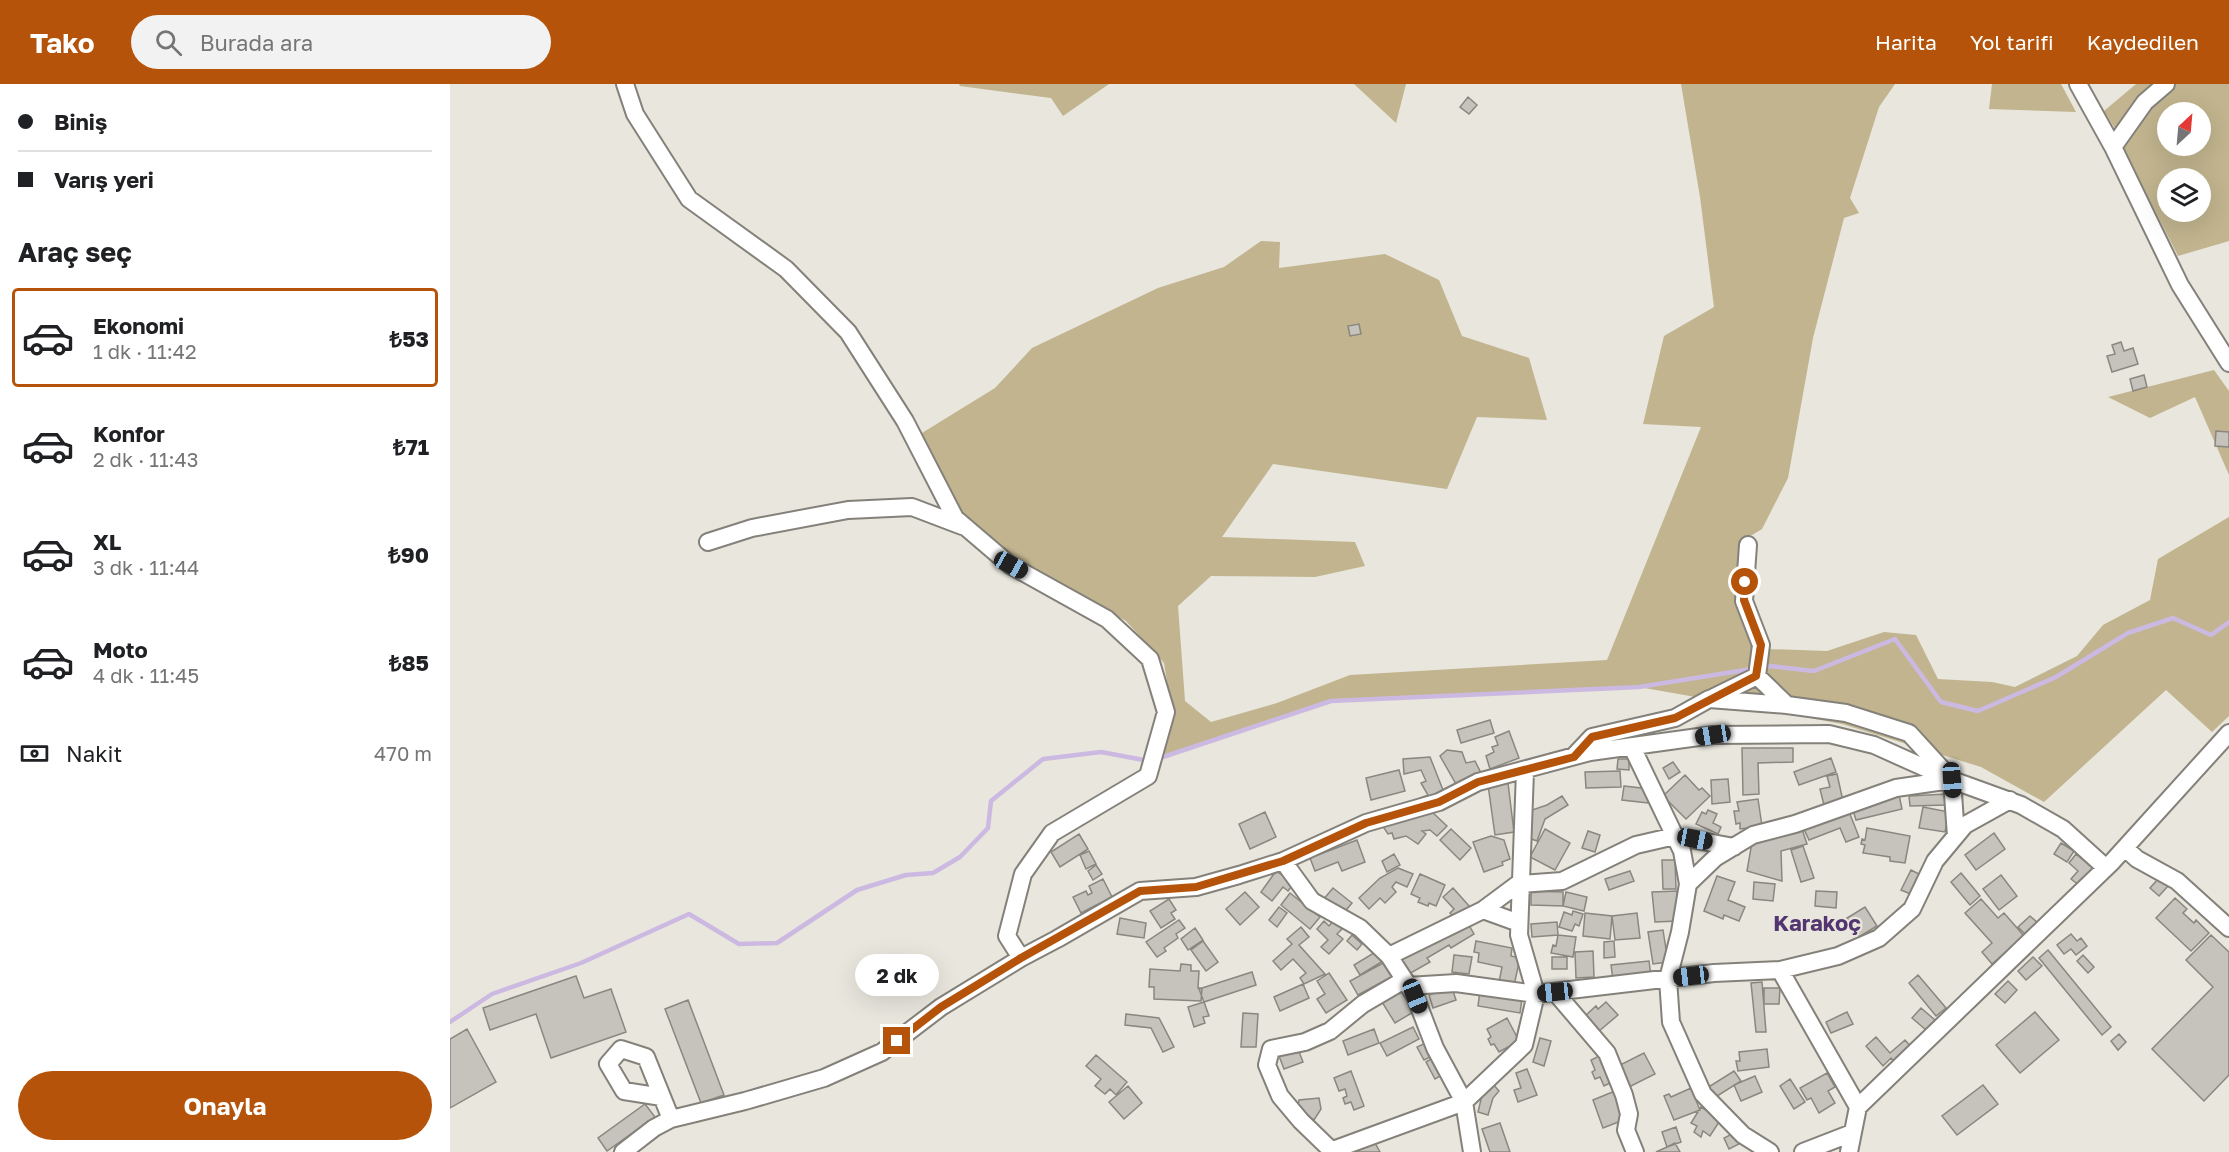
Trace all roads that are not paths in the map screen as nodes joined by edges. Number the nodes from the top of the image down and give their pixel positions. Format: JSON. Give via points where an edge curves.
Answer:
{"nodes":[{"id":1,"x":625,"y":84,"type":"edge"},
{"id":2,"x":2078,"y":84,"type":"edge"},
{"id":3,"x":2166,"y":84,"type":"edge"},
{"id":4,"x":2113,"y":147,"type":"junction"},
{"id":5,"x":2229,"y":363,"type":"edge"},
{"id":6,"x":966,"y":527,"type":"junction"},
{"id":7,"x":708,"y":542,"type":"dead end"},
{"id":8,"x":1748,"y":545,"type":"dead end"},
{"id":9,"x":1756,"y":676,"type":"junction"},
{"id":10,"x":1709,"y":699,"type":"junction"},
{"id":11,"x":1787,"y":705,"type":"junction"},
{"id":12,"x":2229,"y":733,"type":"edge"},
{"id":13,"x":1632,"y":747,"type":"junction"},
{"id":14,"x":1574,"y":757,"type":"junction"},
{"id":15,"x":1525,"y":771,"type":"junction"},
{"id":16,"x":1952,"y":780,"type":"junction"},
{"id":17,"x":2010,"y":800,"type":"junction"},
{"id":18,"x":1675,"y":836,"type":"junction"},
{"id":19,"x":1956,"y":836,"type":"junction"},
{"id":20,"x":1734,"y":847,"type":"junction"},
{"id":21,"x":2125,"y":848,"type":"junction"},
{"id":22,"x":1283,"y":861,"type":"junction"},
{"id":23,"x":2106,"y":868,"type":"junction"},
{"id":24,"x":1522,"y":883,"type":"junction"},
{"id":25,"x":1688,"y":884,"type":"junction"},
{"id":26,"x":1483,"y":910,"type":"junction"},
{"id":27,"x":1519,"y":923,"type":"junction"},
{"id":28,"x":2229,"y":928,"type":"edge"},
{"id":29,"x":1389,"y":956,"type":"junction"},
{"id":30,"x":1021,"y":958,"type":"junction"},
{"id":31,"x":1780,"y":970,"type":"junction"},
{"id":32,"x":1668,"y":979,"type":"junction"},
{"id":33,"x":1406,"y":983,"type":"junction"},
{"id":34,"x":1555,"y":992,"type":"junction"},
{"id":35,"x":1536,"y":994,"type":"junction"},
{"id":36,"x":662,"y":1096,"type":"dead end"},
{"id":37,"x":1464,"y":1102,"type":"junction"},
{"id":38,"x":1858,"y":1107,"type":"junction"},
{"id":39,"x":671,"y":1119,"type":"junction"},
{"id":40,"x":1852,"y":1133,"type":"junction"},
{"id":41,"x":1333,"y":1151,"type":"edge"},
{"id":42,"x":623,"y":1152,"type":"edge"},
{"id":43,"x":1472,"y":1152,"type":"edge"},
{"id":44,"x":1635,"y":1152,"type":"edge"},
{"id":45,"x":1770,"y":1152,"type":"edge"},
{"id":46,"x":1803,"y":1152,"type":"edge"},
{"id":47,"x":1849,"y":1152,"type":"edge"}],
"edges":[{"from":1,"to":6,"type":"street","via":[[635,114],[689,199],[786,269],[848,332],[905,421],[955,518]]},
{"from":2,"to":4,"type":"street"},
{"from":3,"to":4,"type":"street","via":[[2145,102]]},
{"from":4,"to":5,"type":"street","via":[[2181,285]]},
{"from":6,"to":7,"type":"street","via":[[912,507],[848,510],[752,528]]},
{"from":6,"to":30,"type":"street","via":[[1011,565],[1107,619],[1150,659],[1166,712],[1149,776],[1052,833],[1023,874],[1007,936]]},
{"from":8,"to":9,"type":"street","via":[[1744,600],[1761,645]]},
{"from":9,"to":10,"type":"street"},
{"from":9,"to":11,"type":"street"},
{"from":10,"to":11,"type":"street"},
{"from":10,"to":14,"type":"street","via":[[1675,718],[1592,737]]},
{"from":11,"to":16,"type":"street","via":[[1846,713],[1909,734]]},
{"from":12,"to":21,"type":"street"},
{"from":13,"to":14,"type":"street"},
{"from":13,"to":16,"type":"street","via":[[1713,735],[1829,734],[1874,745]]},
{"from":13,"to":18,"type":"street"},
{"from":14,"to":15,"type":"street"},
{"from":15,"to":22,"type":"street","via":[[1478,782],[1439,802],[1366,823]]},
{"from":15,"to":24,"type":"street"},
{"from":16,"to":17,"type":"street"},
{"from":16,"to":19,"type":"street"},
{"from":16,"to":20,"type":"street","via":[[1896,788],[1753,836]]},
{"from":17,"to":19,"type":"street","via":[[1965,825]]},
{"from":17,"to":23,"type":"street","via":[[2063,829]]},
{"from":18,"to":20,"type":"street"},
{"from":18,"to":24,"type":"street","via":[[1636,845],[1562,880]]},
{"from":18,"to":25,"type":"street"},
{"from":19,"to":31,"type":"street","via":[[1935,861],[1912,909],[1879,938],[1838,956]]},
{"from":20,"to":25,"type":"street","via":[[1715,858]]},
{"from":21,"to":23,"type":"street"},
{"from":21,"to":28,"type":"street","via":[[2177,882]]},
{"from":22,"to":29,"type":"street","via":[[1312,901],[1360,928]]},
{"from":22,"to":30,"type":"street","via":[[1196,887],[1140,891]]},
{"from":23,"to":38,"type":"street"},
{"from":24,"to":26,"type":"street"},
{"from":24,"to":27,"type":"street"},
{"from":25,"to":32,"type":"street"},
{"from":26,"to":27,"type":"street"},
{"from":26,"to":29,"type":"street"},
{"from":27,"to":35,"type":"street"},
{"from":29,"to":33,"type":"street"},
{"from":30,"to":39,"type":"street","via":[[941,1007],[882,1052],[824,1078]]},
{"from":31,"to":32,"type":"street"},
{"from":31,"to":38,"type":"street"},
{"from":32,"to":34,"type":"street"},
{"from":32,"to":45,"type":"street","via":[[1671,1022],[1703,1094],[1743,1136]]},
{"from":33,"to":35,"type":"street","via":[[1456,983]]},
{"from":33,"to":37,"type":"street"},
{"from":33,"to":41,"type":"street","via":[[1363,1004],[1330,1031],[1305,1042],[1271,1049],[1267,1065],[1280,1096]]},
{"from":34,"to":35,"type":"street"},
{"from":34,"to":44,"type":"street","via":[[1606,1053],[1624,1095],[1629,1114],[1626,1130]]},
{"from":35,"to":37,"type":"street","via":[[1524,1045]]},
{"from":36,"to":39,"type":"street"},
{"from":37,"to":41,"type":"street"},
{"from":37,"to":43,"type":"street"},
{"from":38,"to":40,"type":"street"},
{"from":39,"to":42,"type":"street"},
{"from":40,"to":46,"type":"street"},
{"from":40,"to":47,"type":"street"}]}
